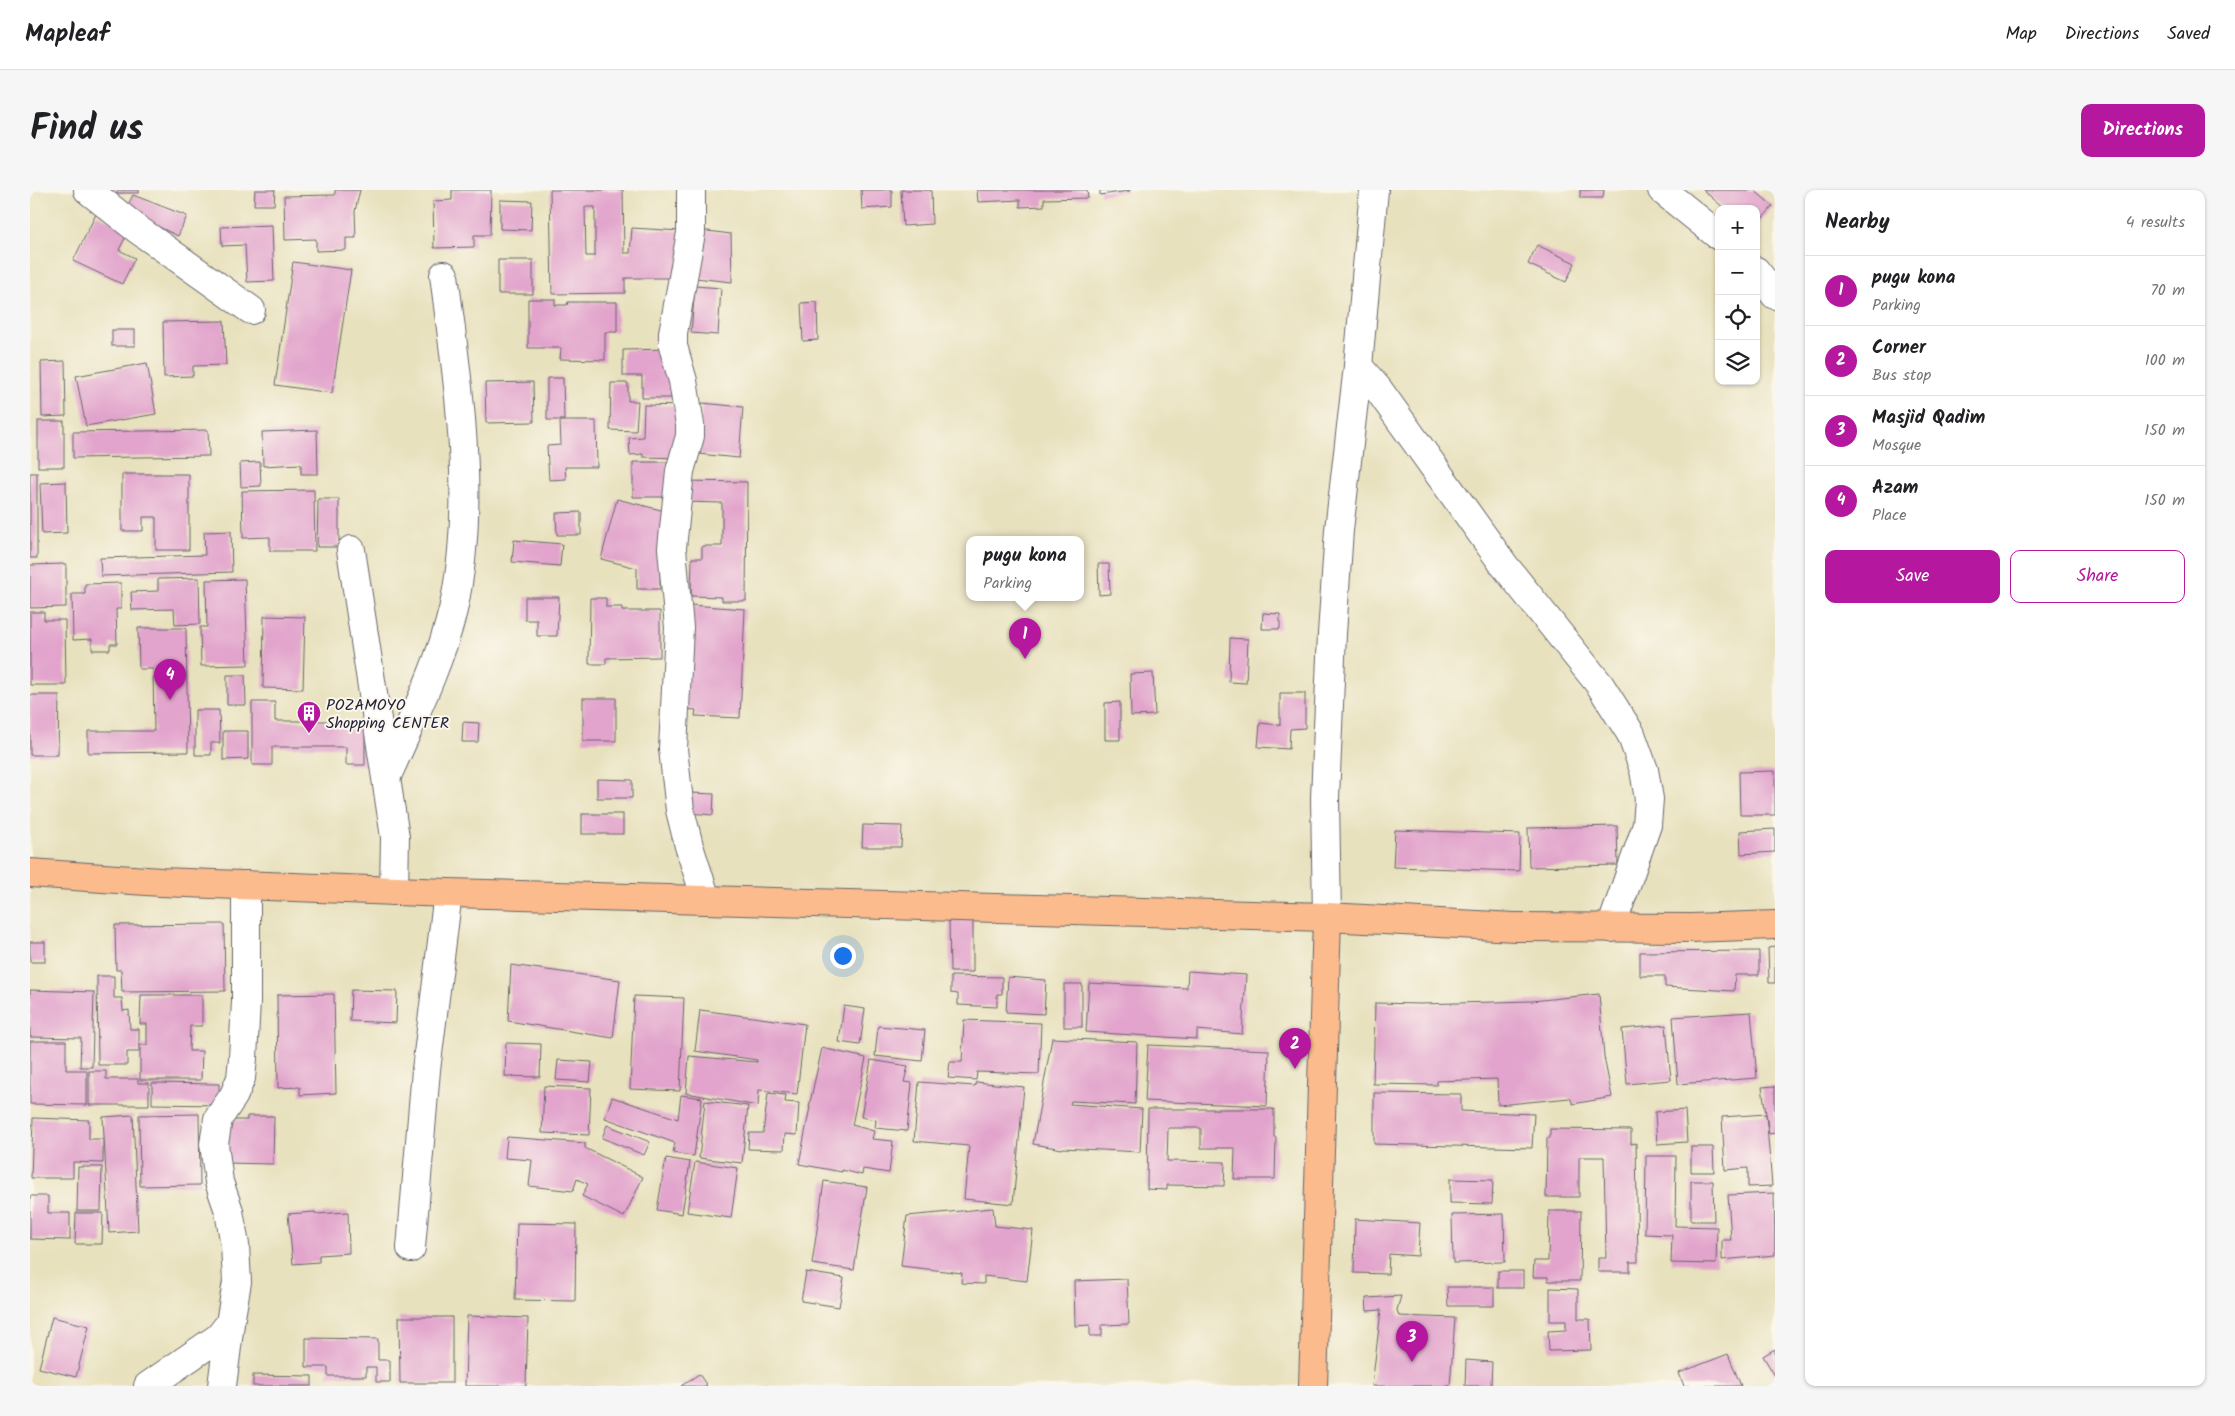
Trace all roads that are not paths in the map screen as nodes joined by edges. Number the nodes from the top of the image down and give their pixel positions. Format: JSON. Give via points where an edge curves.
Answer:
{"nodes":[{"id":1,"x":88,"y":190,"type":"edge"},
{"id":2,"x":691,"y":190,"type":"edge"},
{"id":3,"x":1374,"y":190,"type":"edge"},
{"id":4,"x":1662,"y":190,"type":"edge"},
{"id":5,"x":1715,"y":233,"type":"edge"},
{"id":6,"x":444,"y":275,"type":"dead end"},
{"id":7,"x":1760,"y":276,"type":"edge"},
{"id":8,"x":1775,"y":295,"type":"edge"},
{"id":9,"x":251,"y":310,"type":"dead end"},
{"id":10,"x":1358,"y":366,"type":"junction"},
{"id":11,"x":351,"y":550,"type":"dead end"},
{"id":12,"x":387,"y":776,"type":"junction"},
{"id":13,"x":30,"y":873,"type":"edge"},
{"id":14,"x":246,"y":885,"type":"junction"},
{"id":15,"x":394,"y":891,"type":"junction"},
{"id":16,"x":448,"y":893,"type":"junction"},
{"id":17,"x":706,"y":899,"type":"junction"},
{"id":18,"x":1327,"y":917,"type":"junction"},
{"id":19,"x":1775,"y":925,"type":"edge"},
{"id":20,"x":1611,"y":928,"type":"junction"},
{"id":21,"x":411,"y":1248,"type":"dead end"},
{"id":22,"x":230,"y":1323,"type":"junction"},
{"id":23,"x":148,"y":1386,"type":"edge"},
{"id":24,"x":222,"y":1386,"type":"edge"},
{"id":25,"x":1313,"y":1386,"type":"edge"}],
"edges":[{"from":1,"to":9,"type":"street"},
{"from":2,"to":17,"type":"street","via":[[691,233],[673,333],[690,425],[680,472],[672,548],[679,628],[673,748],[680,810]]},
{"from":3,"to":10,"type":"street"},
{"from":4,"to":5,"type":"street"},
{"from":6,"to":12,"type":"street","via":[[461,421],[462,560],[452,612],[436,662]]},
{"from":7,"to":8,"type":"street"},
{"from":10,"to":18,"type":"street","via":[[1339,530],[1332,634],[1325,798]]},
{"from":10,"to":20,"type":"street","via":[[1445,480],[1504,565],[1600,685],[1630,734],[1644,770],[1649,799],[1647,825]]},
{"from":11,"to":12,"type":"street"},
{"from":12,"to":15,"type":"street","via":[[395,836]]},
{"from":13,"to":14,"type":"main road"},
{"from":14,"to":15,"type":"main road"},
{"from":14,"to":22,"type":"street","via":[[246,1000],[241,1078],[218,1119],[214,1144],[219,1182],[229,1211],[235,1245],[237,1282]]},
{"from":15,"to":16,"type":"main road"},
{"from":16,"to":17,"type":"main road"},
{"from":16,"to":21,"type":"street","via":[[426,1070]]},
{"from":17,"to":18,"type":"main road"},
{"from":18,"to":20,"type":"main road"},
{"from":18,"to":25,"type":"main road"},
{"from":19,"to":20,"type":"main road"},
{"from":22,"to":23,"type":"street","via":[[219,1337]]},
{"from":22,"to":24,"type":"street"}]}
